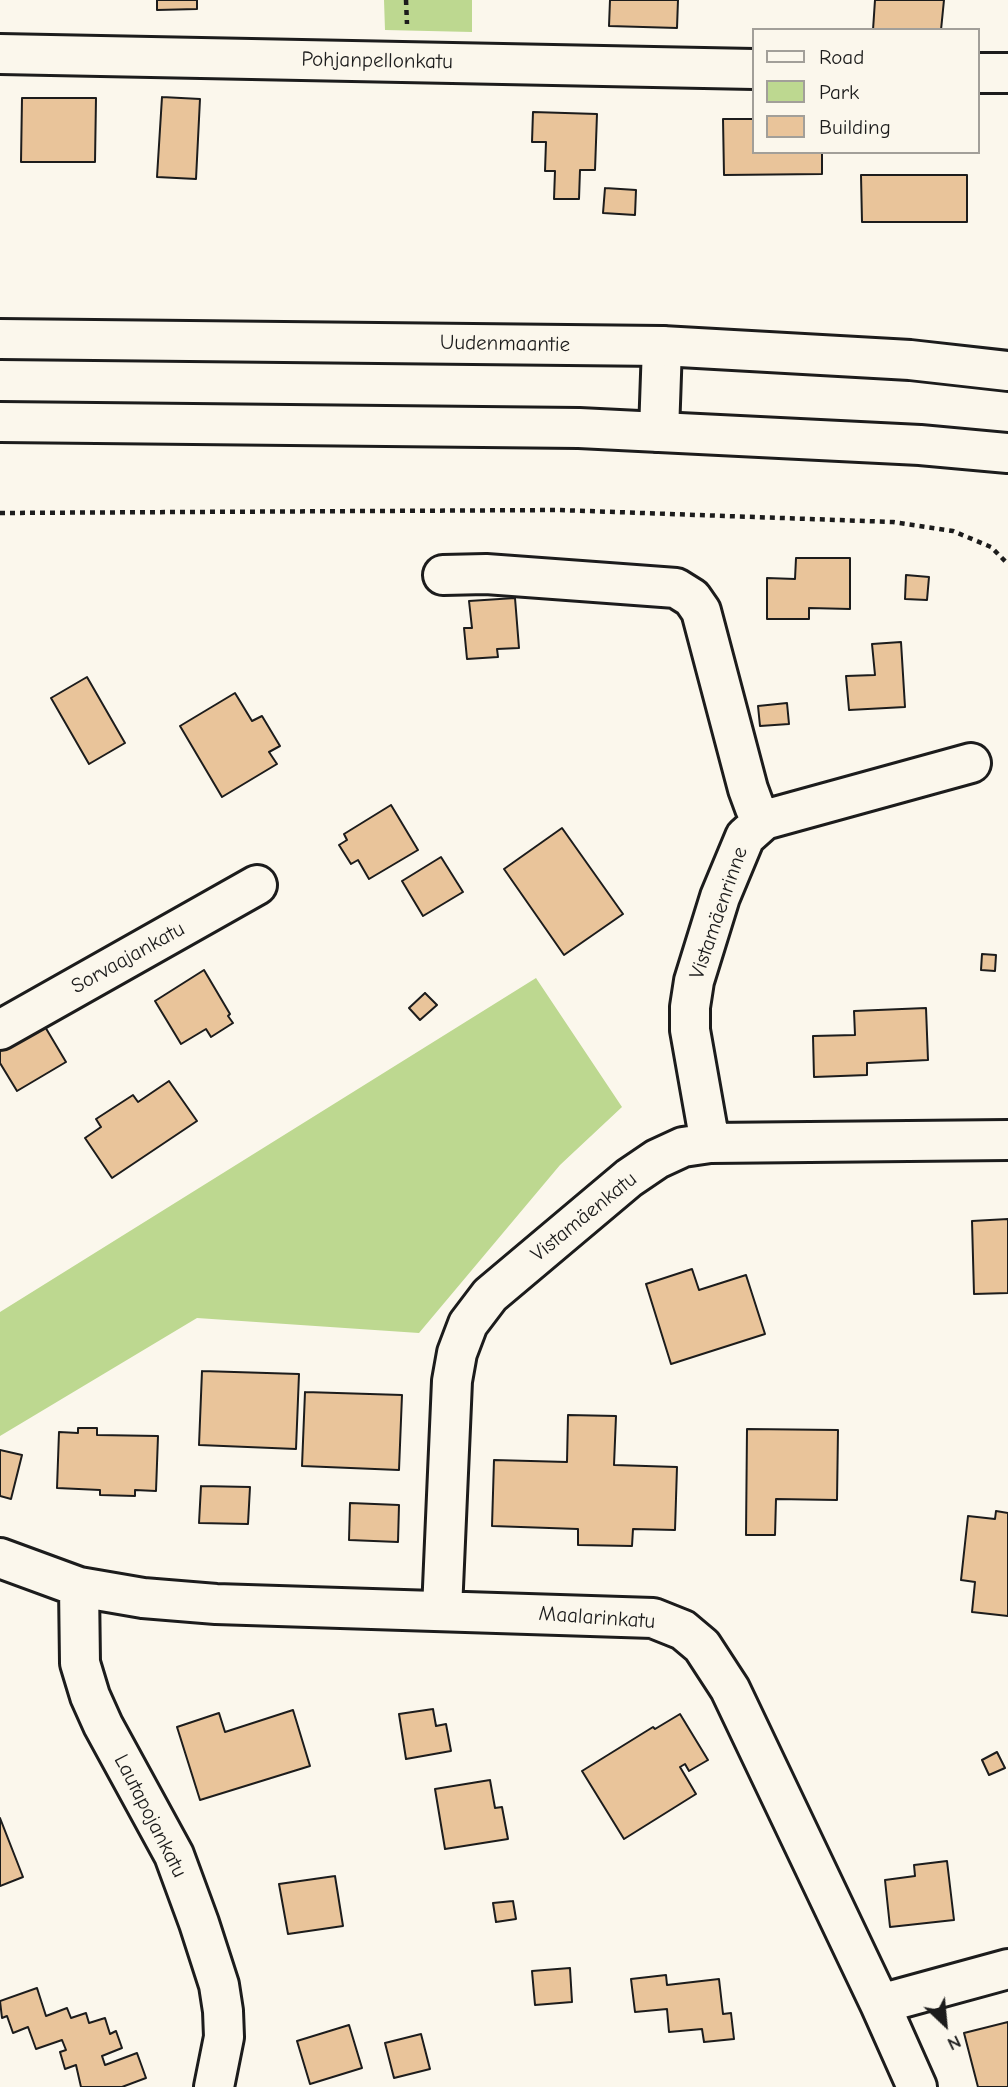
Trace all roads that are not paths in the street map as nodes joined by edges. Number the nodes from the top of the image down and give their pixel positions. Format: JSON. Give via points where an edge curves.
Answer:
{"nodes":[{"id":1,"x":0,"y":54,"type":"edge"},
{"id":2,"x":752,"y":69,"type":"edge"},
{"id":3,"x":980,"y":73,"type":"edge"},
{"id":4,"x":1008,"y":74,"type":"edge"},
{"id":5,"x":0,"y":339,"type":"edge"},
{"id":6,"x":662,"y":346,"type":"junction"},
{"id":7,"x":1008,"y":371,"type":"edge"},
{"id":8,"x":0,"y":422,"type":"edge"},
{"id":9,"x":659,"y":432,"type":"junction"},
{"id":10,"x":919,"y":445,"type":"junction"},
{"id":11,"x":1008,"y":453,"type":"edge"},
{"id":12,"x":1008,"y":478,"type":"edge"},
{"id":13,"x":443,"y":575,"type":"dead end"},
{"id":14,"x":971,"y":763,"type":"dead end"},
{"id":15,"x":764,"y":820,"type":"junction"},
{"id":16,"x":257,"y":885,"type":"dead end"},
{"id":17,"x":0,"y":1030,"type":"edge"},
{"id":18,"x":1008,"y":1140,"type":"edge"},
{"id":19,"x":710,"y":1143,"type":"junction"},
{"id":20,"x":0,"y":1558,"type":"edge"},
{"id":21,"x":79,"y":1587,"type":"junction"},
{"id":22,"x":442,"y":1610,"type":"junction"},
{"id":23,"x":1008,"y":1969,"type":"edge"},
{"id":24,"x":880,"y":2004,"type":"junction"},
{"id":25,"x":214,"y":2087,"type":"edge"},
{"id":26,"x":917,"y":2087,"type":"edge"}],
"edges":[{"from":1,"to":2,"type":"street","name":"Pohjanpellonkatu"},
{"from":3,"to":4,"type":"street"},
{"from":5,"to":6,"type":"street","name":"Uudenmaantie"},
{"from":6,"to":7,"type":"street","name":"Uudenmaantie","via":[[910,360]]},
{"from":6,"to":9,"type":"street"},
{"from":8,"to":9,"type":"street"},
{"from":9,"to":10,"type":"street"},
{"from":10,"to":11,"type":"street"},
{"from":10,"to":12,"type":"street"},
{"from":13,"to":15,"type":"street","via":[[676,588],[692,598],[701,611],[748,789]]},
{"from":14,"to":15,"type":"street"},
{"from":15,"to":19,"type":"street","name":"Vistamäenrinne","via":[[745,838],[733,861],[694,981],[691,1030]]},
{"from":16,"to":17,"type":"street","name":"Sorvaajankatu"},
{"from":18,"to":19,"type":"street","name":"Vistamäenkatu"},
{"from":19,"to":22,"type":"street","name":"Vistamäenkatu","via":[[683,1147],[629,1178],[489,1295],[468,1324],[452,1381]]},
{"from":20,"to":21,"type":"street","name":"Maalarinkatu"},
{"from":21,"to":22,"type":"street","name":"Maalarinkatu","via":[[216,1604]]},
{"from":21,"to":25,"type":"street","name":"Lautapojankatu","via":[[80,1662],[90,1696],[174,1855],[219,1985],[224,2037]]},
{"from":22,"to":24,"type":"street","name":"Maalarinkatu","via":[[653,1618],[693,1637],[730,1689]]},
{"from":23,"to":24,"type":"street"},
{"from":24,"to":26,"type":"street","name":"Maalarinkatu"}]}
